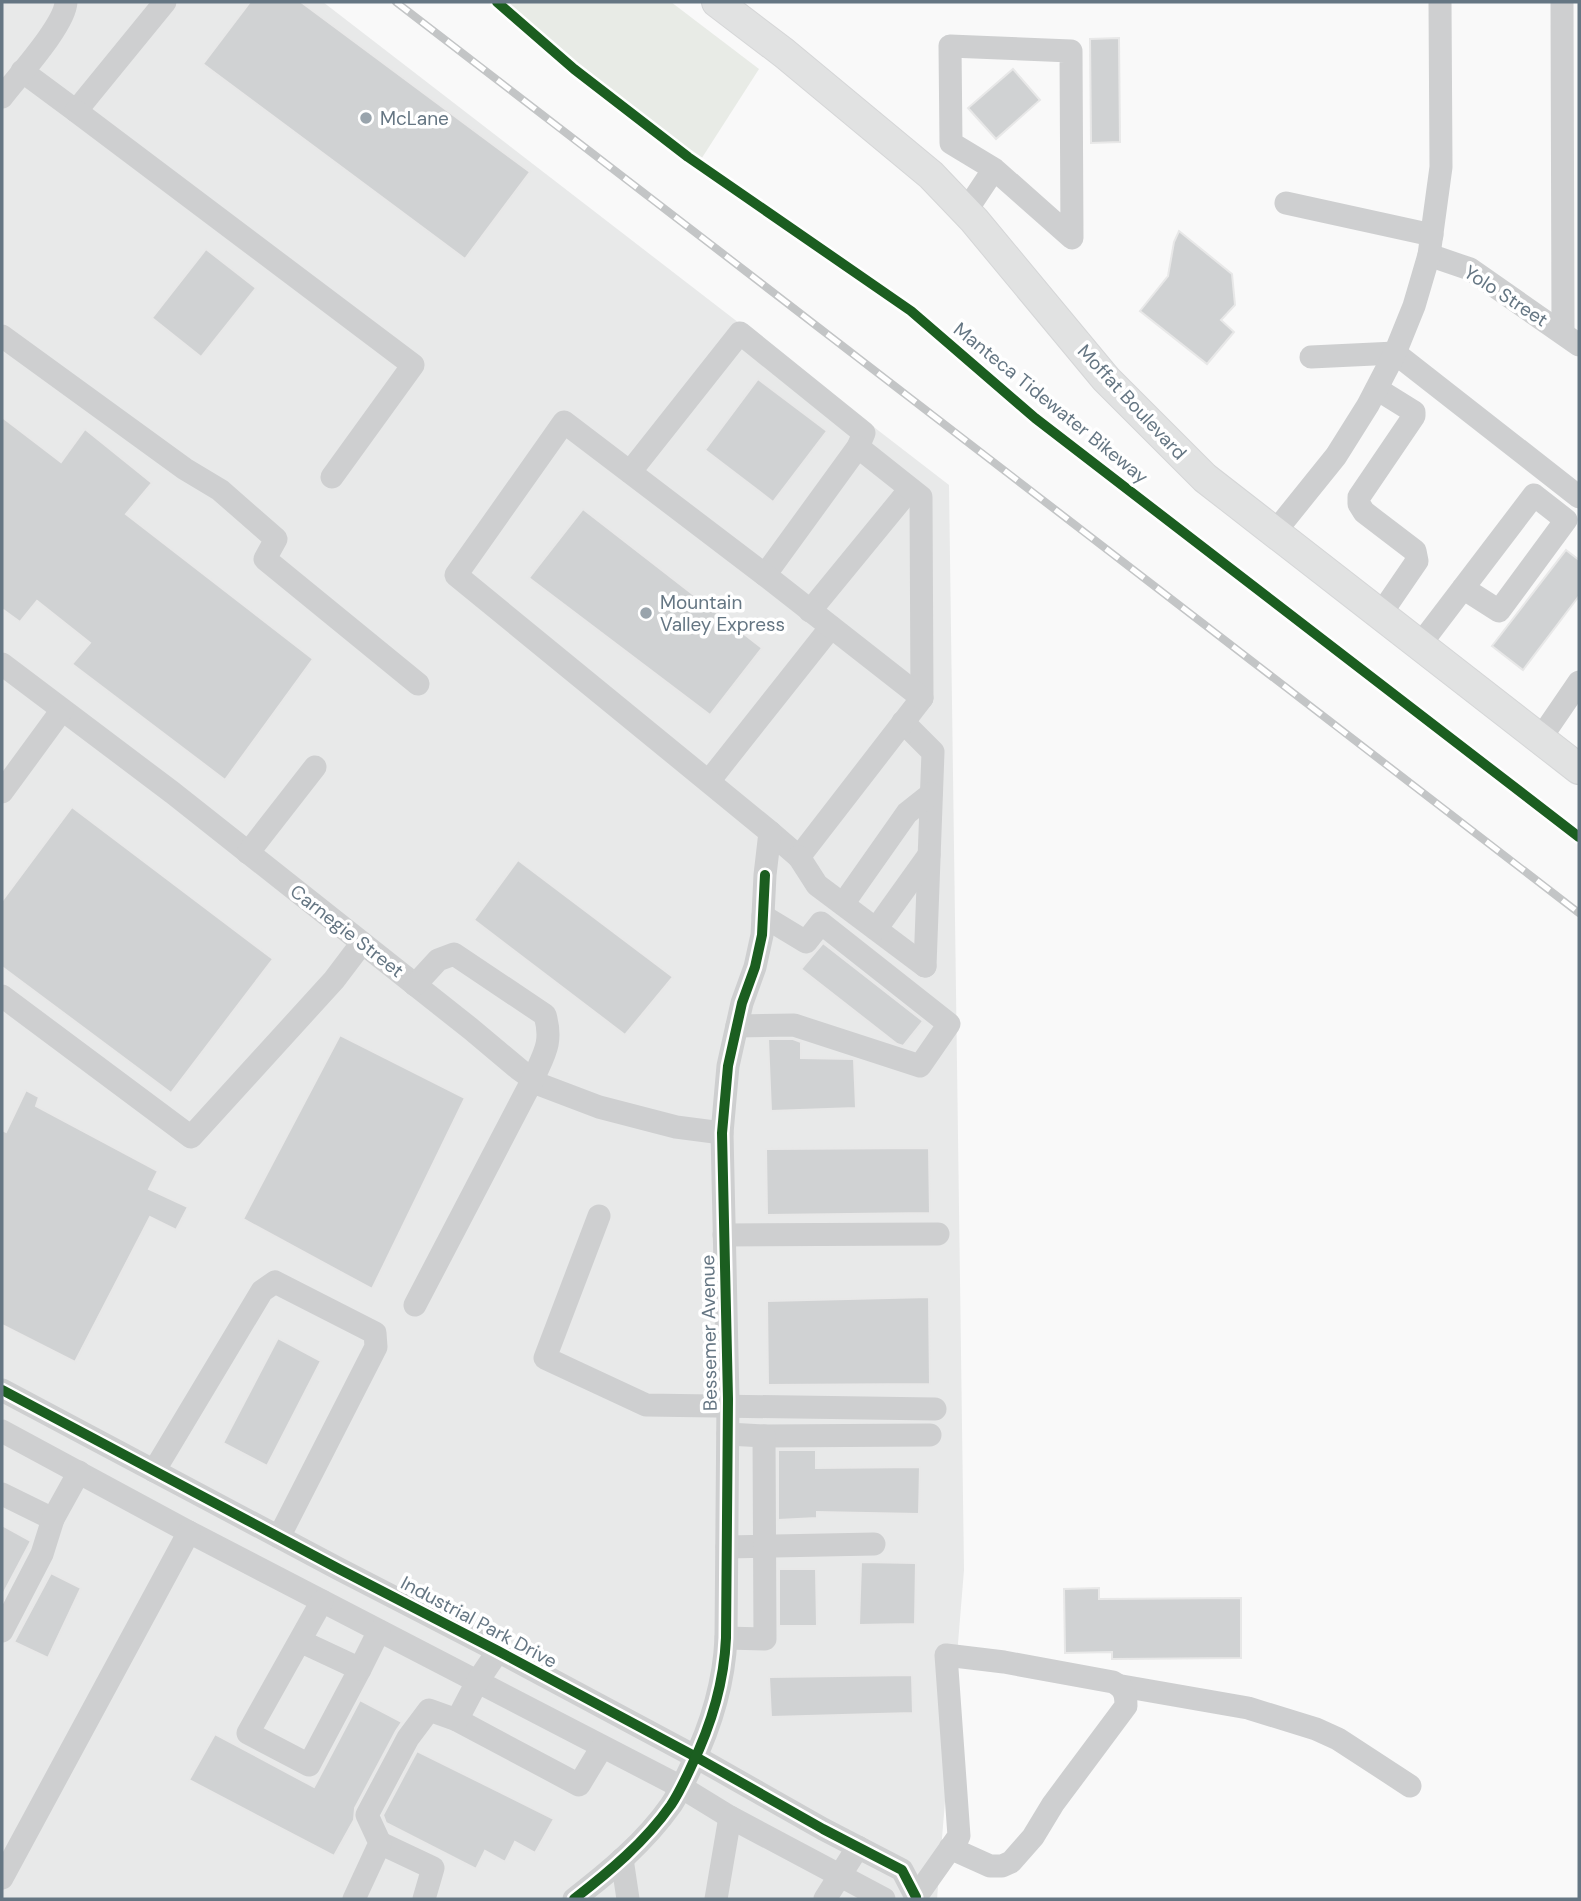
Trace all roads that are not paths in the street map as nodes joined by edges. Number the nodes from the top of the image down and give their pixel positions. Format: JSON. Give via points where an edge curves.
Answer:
{"nodes":[{"id":1,"x":66,"y":2,"type":"edge"},
{"id":2,"x":165,"y":2,"type":"edge"},
{"id":3,"x":717,"y":2,"type":"edge"},
{"id":4,"x":1440,"y":2,"type":"edge"},
{"id":5,"x":1562,"y":2,"type":"edge"},
{"id":6,"x":22,"y":71,"type":"junction"},
{"id":7,"x":2,"y":97,"type":"edge"},
{"id":8,"x":76,"y":111,"type":"junction"},
{"id":9,"x":994,"y":169,"type":"junction"},
{"id":10,"x":1286,"y":203,"type":"dead end"},
{"id":11,"x":966,"y":211,"type":"junction"},
{"id":12,"x":1430,"y":245,"type":"junction"},
{"id":13,"x":2,"y":336,"type":"edge"},
{"id":14,"x":1571,"y":339,"type":"edge"},
{"id":15,"x":1395,"y":353,"type":"junction"},
{"id":16,"x":1311,"y":357,"type":"dead end"},
{"id":17,"x":1377,"y":389,"type":"junction"},
{"id":18,"x":858,"y":447,"type":"junction"},
{"id":19,"x":630,"y":472,"type":"junction"},
{"id":20,"x":331,"y":477,"type":"dead end"},
{"id":21,"x":909,"y":489,"type":"junction"},
{"id":22,"x":1579,"y":497,"type":"edge"},
{"id":23,"x":1273,"y":533,"type":"junction"},
{"id":24,"x":765,"y":575,"type":"junction"},
{"id":25,"x":1463,"y":588,"type":"junction"},
{"id":26,"x":810,"y":611,"type":"junction"},
{"id":27,"x":1380,"y":615,"type":"junction"},
{"id":28,"x":831,"y":627,"type":"junction"},
{"id":29,"x":1419,"y":646,"type":"junction"},
{"id":30,"x":2,"y":664,"type":"edge"},
{"id":31,"x":418,"y":684,"type":"dead end"},
{"id":32,"x":1578,"y":687,"type":"edge"},
{"id":33,"x":922,"y":698,"type":"junction"},
{"id":34,"x":62,"y":710,"type":"junction"},
{"id":35,"x":904,"y":722,"type":"junction"},
{"id":36,"x":1540,"y":739,"type":"junction"},
{"id":37,"x":315,"y":767,"type":"dead end"},
{"id":38,"x":1579,"y":769,"type":"edge"},
{"id":39,"x":709,"y":780,"type":"junction"},
{"id":40,"x":2,"y":792,"type":"edge"},
{"id":41,"x":931,"y":794,"type":"junction"},
{"id":42,"x":770,"y":832,"type":"junction"},
{"id":43,"x":248,"y":853,"type":"junction"},
{"id":44,"x":929,"y":855,"type":"junction"},
{"id":45,"x":799,"y":857,"type":"junction"},
{"id":46,"x":843,"y":904,"type":"junction"},
{"id":47,"x":763,"y":916,"type":"junction"},
{"id":48,"x":876,"y":929,"type":"junction"},
{"id":49,"x":362,"y":943,"type":"junction"},
{"id":50,"x":415,"y":985,"type":"junction"},
{"id":51,"x":2,"y":996,"type":"edge"},
{"id":52,"x":737,"y":1026,"type":"junction"},
{"id":53,"x":533,"y":1079,"type":"junction"},
{"id":54,"x":722,"y":1133,"type":"junction"},
{"id":55,"x":599,"y":1216,"type":"dead end"},
{"id":56,"x":938,"y":1234,"type":"dead end"},
{"id":57,"x":724,"y":1235,"type":"junction"},
{"id":58,"x":415,"y":1305,"type":"dead end"},
{"id":59,"x":2,"y":1390,"type":"edge"},
{"id":60,"x":728,"y":1407,"type":"junction"},
{"id":61,"x":935,"y":1409,"type":"dead end"},
{"id":62,"x":2,"y":1431,"type":"edge"},
{"id":63,"x":728,"y":1434,"type":"junction"},
{"id":64,"x":764,"y":1436,"type":"junction"},
{"id":65,"x":930,"y":1436,"type":"dead end"},
{"id":66,"x":154,"y":1471,"type":"junction"},
{"id":67,"x":79,"y":1472,"type":"junction"},
{"id":68,"x":2,"y":1494,"type":"edge"},
{"id":69,"x":53,"y":1520,"type":"junction"},
{"id":70,"x":190,"y":1532,"type":"junction"},
{"id":71,"x":279,"y":1537,"type":"junction"},
{"id":72,"x":874,"y":1544,"type":"dead end"},
{"id":73,"x":765,"y":1546,"type":"junction"},
{"id":74,"x":727,"y":1547,"type":"junction"},
{"id":75,"x":322,"y":1601,"type":"junction"},
{"id":76,"x":2,"y":1631,"type":"edge"},
{"id":77,"x":379,"y":1631,"type":"junction"},
{"id":78,"x":726,"y":1638,"type":"junction"},
{"id":79,"x":300,"y":1641,"type":"junction"},
{"id":80,"x":498,"y":1651,"type":"junction"},
{"id":81,"x":360,"y":1669,"type":"junction"},
{"id":82,"x":477,"y":1682,"type":"junction"},
{"id":83,"x":1122,"y":1686,"type":"junction"},
{"id":84,"x":457,"y":1720,"type":"junction"},
{"id":85,"x":602,"y":1747,"type":"junction"},
{"id":86,"x":696,"y":1757,"type":"junction"},
{"id":87,"x":1409,"y":1786,"type":"dead end"},
{"id":88,"x":681,"y":1787,"type":"junction"},
{"id":89,"x":730,"y":1817,"type":"junction"},
{"id":90,"x":380,"y":1843,"type":"junction"},
{"id":91,"x":858,"y":1847,"type":"junction"},
{"id":92,"x":950,"y":1848,"type":"junction"},
{"id":93,"x":622,"y":1859,"type":"junction"},
{"id":94,"x":841,"y":1875,"type":"junction"},
{"id":95,"x":2,"y":1878,"type":"edge"},
{"id":96,"x":920,"y":1898,"type":"edge"},
{"id":97,"x":354,"y":1899,"type":"edge"},
{"id":98,"x":424,"y":1899,"type":"edge"},
{"id":99,"x":574,"y":1899,"type":"edge"},
{"id":100,"x":628,"y":1899,"type":"edge"},
{"id":101,"x":716,"y":1899,"type":"edge"},
{"id":102,"x":825,"y":1899,"type":"edge"},
{"id":103,"x":885,"y":1899,"type":"edge"}],
"edges":[{"from":1,"to":6,"type":"street","via":[[60,23]]},
{"from":2,"to":8,"type":"street"},
{"from":3,"to":11,"type":"main road","name":"Moffat Boulevard","via":[[931,175]]},
{"from":4,"to":12,"type":"street","via":[[1440,167]]},
{"from":5,"to":14,"type":"street"},
{"from":6,"to":7,"type":"street"},
{"from":6,"to":8,"type":"street"},
{"from":8,"to":20,"type":"street","via":[[412,365]]},
{"from":9,"to":9,"type":"street","via":[[1072,237],[1071,51],[950,47],[951,143]]},
{"from":9,"to":11,"type":"street"},
{"from":10,"to":12,"type":"street","name":"Yolo Street"},
{"from":11,"to":23,"type":"main road","name":"Moffat Boulevard","via":[[1106,379],[1205,478]]},
{"from":12,"to":14,"type":"street","name":"Yolo Street"},
{"from":12,"to":15,"type":"street","via":[[1414,306]]},
{"from":13,"to":31,"type":"street","via":[[219,490],[276,539],[265,559]]},
{"from":15,"to":16,"type":"street"},
{"from":15,"to":17,"type":"street"},
{"from":15,"to":22,"type":"street"},
{"from":17,"to":23,"type":"street","via":[[1336,456]]},
{"from":17,"to":27,"type":"street","via":[[1414,416],[1359,497],[1359,504],[1417,555]]},
{"from":18,"to":19,"type":"street","via":[[864,433],[740,333]]},
{"from":18,"to":21,"type":"street"},
{"from":18,"to":24,"type":"street"},
{"from":19,"to":24,"type":"street"},
{"from":19,"to":39,"type":"street","via":[[564,422],[456,575]]},
{"from":21,"to":26,"type":"street"},
{"from":21,"to":33,"type":"street","via":[[920,497]]},
{"from":23,"to":27,"type":"main road","name":"Moffat Boulevard"},
{"from":24,"to":26,"type":"street"},
{"from":25,"to":25,"type":"street","via":[[1534,495],[1566,520],[1499,611]]},
{"from":25,"to":29,"type":"street"},
{"from":26,"to":28,"type":"street"},
{"from":27,"to":29,"type":"main road","name":"Moffat Boulevard"},
{"from":28,"to":33,"type":"street"},
{"from":28,"to":39,"type":"street"},
{"from":29,"to":36,"type":"main road","name":"Moffat Boulevard"},
{"from":30,"to":34,"type":"street","name":"Carnegie Street"},
{"from":32,"to":36,"type":"street"},
{"from":33,"to":35,"type":"street"},
{"from":34,"to":40,"type":"street"},
{"from":34,"to":43,"type":"street","name":"Carnegie Street"},
{"from":35,"to":41,"type":"street","via":[[933,752]]},
{"from":35,"to":45,"type":"street"},
{"from":36,"to":38,"type":"main road","name":"Moffat Boulevard"},
{"from":37,"to":43,"type":"street"},
{"from":39,"to":42,"type":"street"},
{"from":41,"to":44,"type":"street"},
{"from":41,"to":46,"type":"street","via":[[907,813]]},
{"from":42,"to":45,"type":"street"},
{"from":42,"to":47,"type":"street","name":"Bessemer Avenue"},
{"from":43,"to":49,"type":"street","name":"Carnegie Street"},
{"from":44,"to":48,"type":"street"},
{"from":44,"to":48,"type":"street","via":[[925,966]]},
{"from":45,"to":46,"type":"street","via":[[817,885]]},
{"from":46,"to":48,"type":"street"},
{"from":47,"to":52,"type":"street","name":"Bessemer Avenue","via":[[755,967]]},
{"from":47,"to":52,"type":"street","via":[[806,942],[821,923],[949,1024],[920,1066],[794,1025]]},
{"from":49,"to":50,"type":"street","name":"Carnegie Street"},
{"from":49,"to":51,"type":"street","via":[[191,1137]]},
{"from":50,"to":53,"type":"street","name":"Carnegie Street"},
{"from":50,"to":53,"type":"street","via":[[438,960],[454,954],[545,1015],[549,1042]]},
{"from":52,"to":54,"type":"street","name":"Bessemer Avenue"},
{"from":53,"to":54,"type":"street","name":"Carnegie Street","via":[[599,1107],[676,1128]]},
{"from":53,"to":58,"type":"street"},
{"from":54,"to":57,"type":"street","name":"Bessemer Avenue"},
{"from":55,"to":60,"type":"street","via":[[545,1358],[646,1405]]},
{"from":56,"to":57,"type":"street"},
{"from":57,"to":60,"type":"street","name":"Bessemer Avenue"},
{"from":59,"to":66,"type":"street","name":"Industrial Park Drive"},
{"from":60,"to":61,"type":"street"},
{"from":60,"to":63,"type":"street","name":"Bessemer Avenue"},
{"from":62,"to":67,"type":"street"},
{"from":63,"to":64,"type":"street"},
{"from":63,"to":74,"type":"street","name":"Bessemer Avenue"},
{"from":64,"to":65,"type":"street"},
{"from":64,"to":73,"type":"street"},
{"from":66,"to":71,"type":"street","name":"Industrial Park Drive"},
{"from":66,"to":71,"type":"street","via":[[262,1291],[275,1282],[374,1333],[376,1347]]},
{"from":67,"to":69,"type":"street"},
{"from":67,"to":70,"type":"street"},
{"from":68,"to":69,"type":"street"},
{"from":69,"to":76,"type":"street","via":[[42,1554]]},
{"from":70,"to":75,"type":"street"},
{"from":70,"to":95,"type":"street"},
{"from":71,"to":80,"type":"street","name":"Industrial Park Drive"},
{"from":72,"to":73,"type":"street"},
{"from":73,"to":74,"type":"street"},
{"from":73,"to":78,"type":"street","via":[[765,1639]]},
{"from":74,"to":78,"type":"street","name":"Bessemer Avenue"},
{"from":75,"to":77,"type":"street"},
{"from":75,"to":79,"type":"street"},
{"from":77,"to":81,"type":"street"},
{"from":77,"to":82,"type":"street"},
{"from":78,"to":86,"type":"street","name":"Bessemer Avenue","via":[[719,1691]]},
{"from":79,"to":81,"type":"street"},
{"from":79,"to":81,"type":"street","via":[[248,1733],[309,1765]]},
{"from":80,"to":82,"type":"street"},
{"from":80,"to":86,"type":"street","name":"Industrial Park Drive"},
{"from":82,"to":84,"type":"street"},
{"from":82,"to":85,"type":"street"},
{"from":83,"to":87,"type":"street","via":[[1248,1708],[1316,1729]]},
{"from":83,"to":92,"type":"street","via":[[1126,1706],[1012,1862],[990,1866]]},
{"from":83,"to":92,"type":"street","via":[[946,1655],[959,1836]]},
{"from":84,"to":85,"type":"street","via":[[579,1785]]},
{"from":84,"to":90,"type":"street","via":[[429,1710],[408,1738],[367,1815]]},
{"from":85,"to":88,"type":"street"},
{"from":86,"to":88,"type":"street","name":"Bessemer Avenue"},
{"from":86,"to":91,"type":"street","name":"Industrial Park Drive"},
{"from":88,"to":89,"type":"street"},
{"from":88,"to":93,"type":"street","name":"Bessemer Avenue","via":[[671,1805]]},
{"from":89,"to":94,"type":"street"},
{"from":89,"to":101,"type":"street"},
{"from":90,"to":97,"type":"street"},
{"from":90,"to":98,"type":"street","via":[[433,1868]]},
{"from":91,"to":94,"type":"street"},
{"from":91,"to":96,"type":"street","name":"Industrial Park Drive","via":[[902,1870]]},
{"from":92,"to":96,"type":"street"},
{"from":93,"to":99,"type":"street","name":"Bessemer Avenue"},
{"from":93,"to":100,"type":"street"},
{"from":94,"to":102,"type":"street"},
{"from":94,"to":103,"type":"street"},
{"from":96,"to":103,"type":"street"}]}
